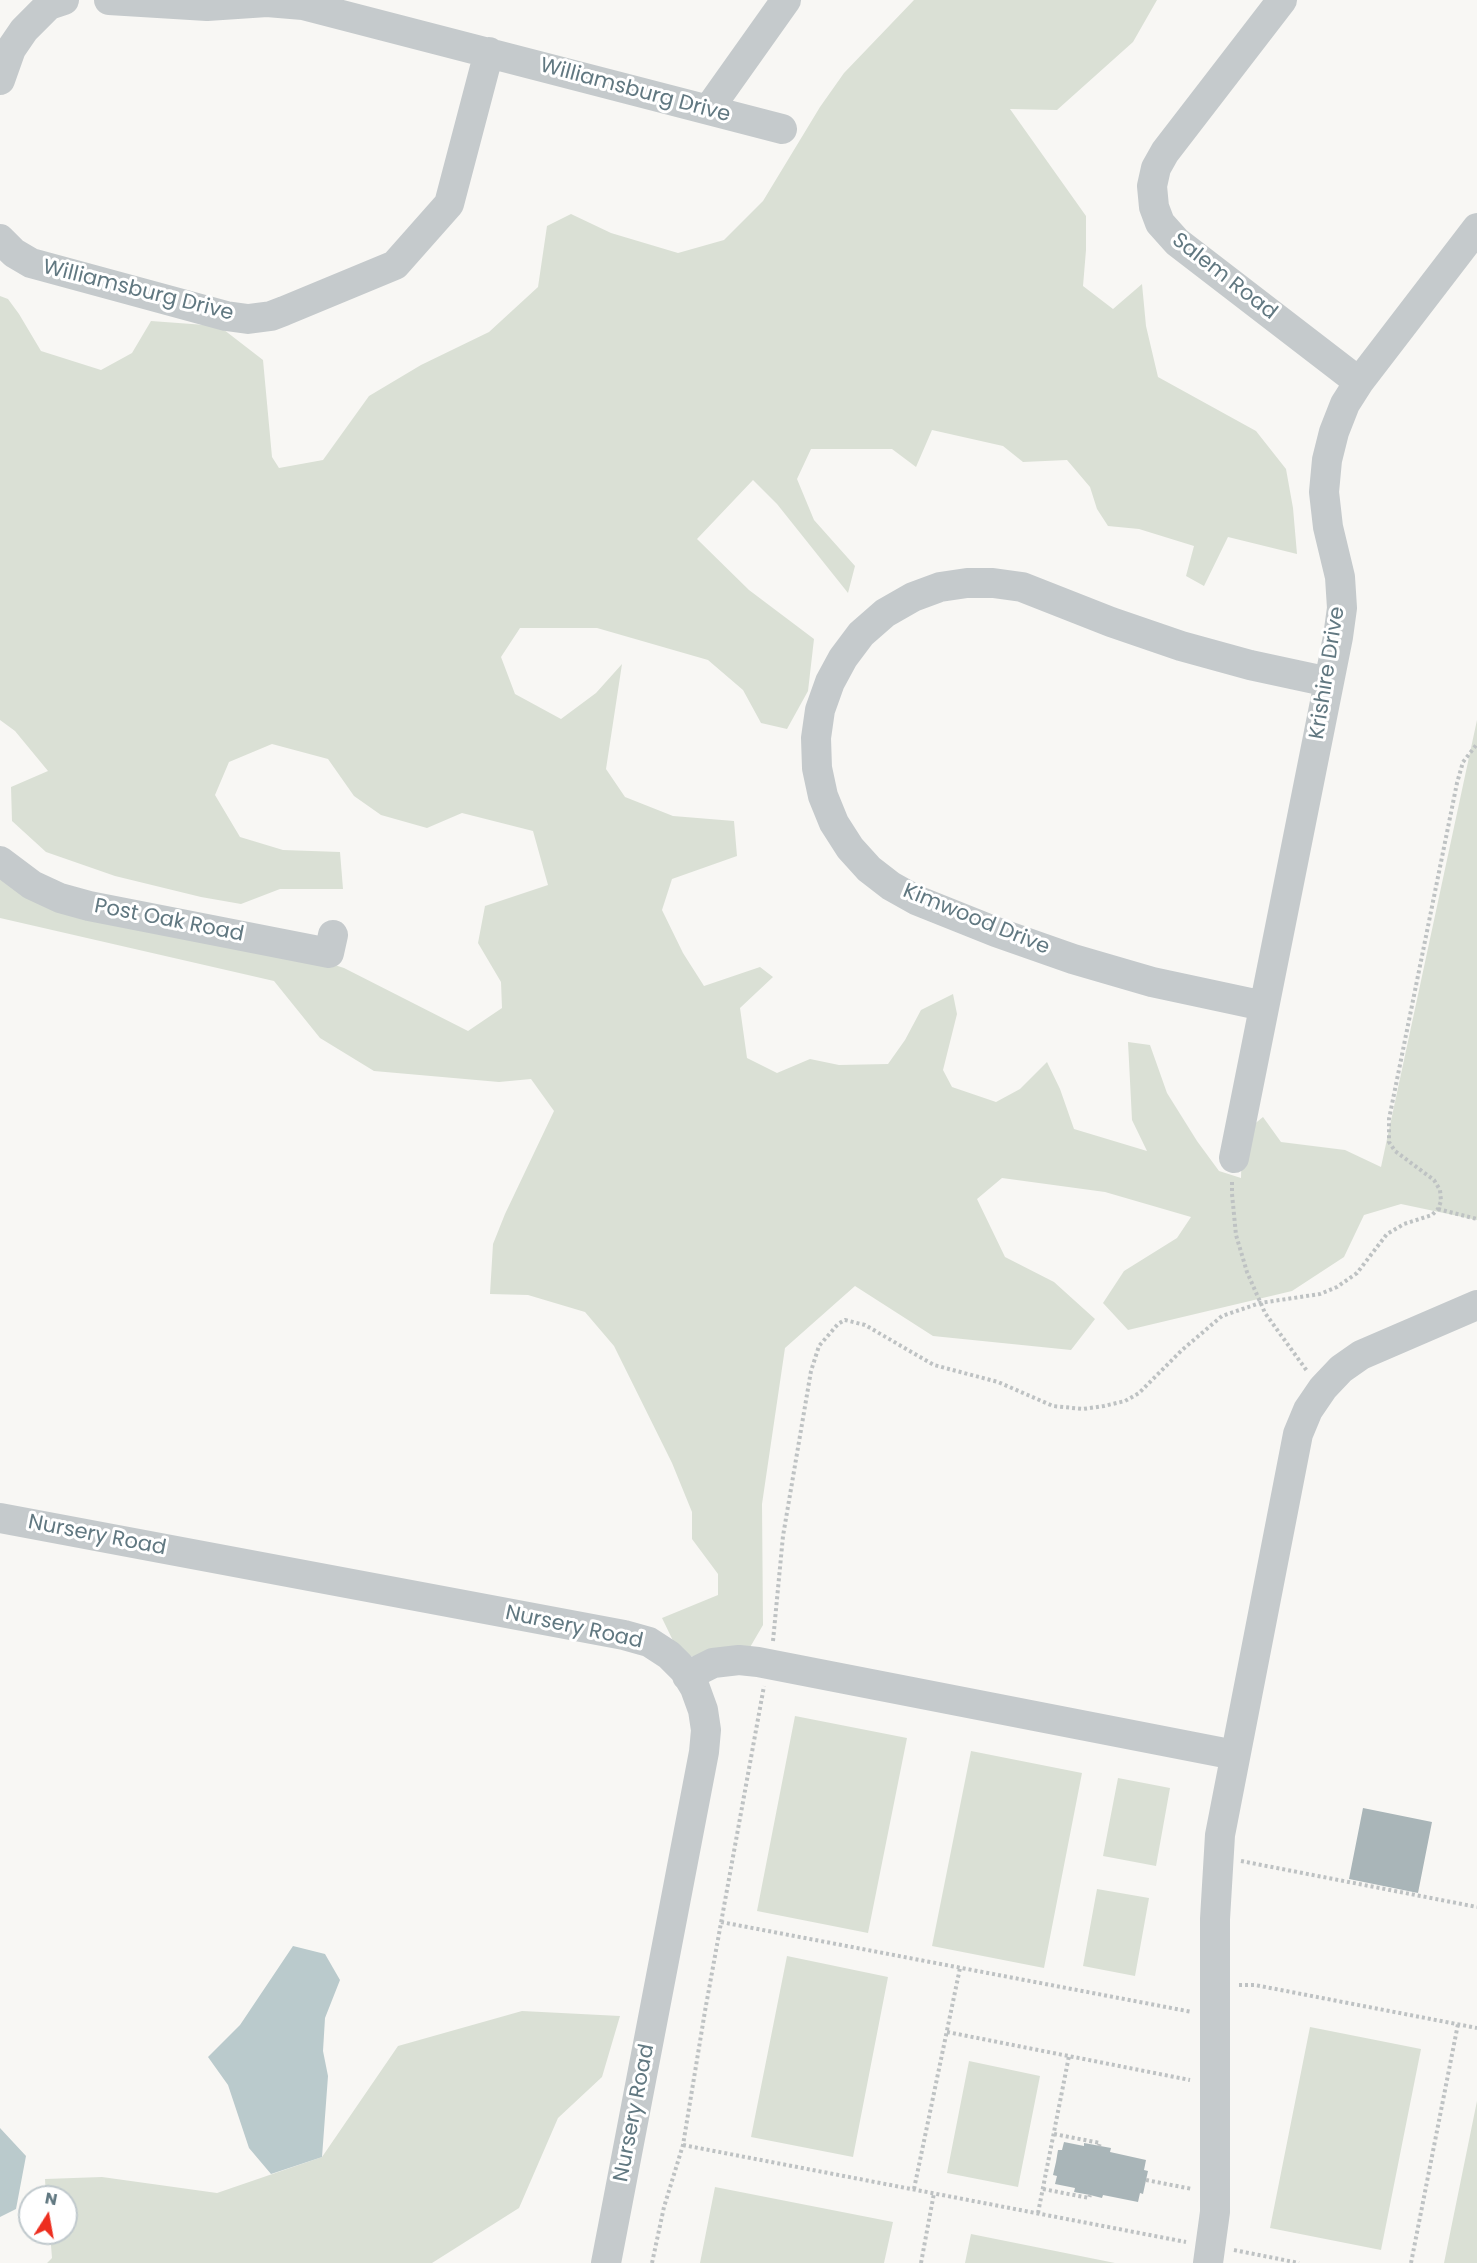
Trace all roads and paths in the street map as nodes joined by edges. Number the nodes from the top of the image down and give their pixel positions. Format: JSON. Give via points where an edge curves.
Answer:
{"nodes":[{"id":1,"x":64,"y":0,"type":"edge"},
{"id":2,"x":109,"y":0,"type":"edge"},
{"id":3,"x":786,"y":0,"type":"edge"},
{"id":4,"x":1282,"y":0,"type":"edge"},
{"id":5,"x":489,"y":52,"type":"junction"},
{"id":6,"x":0,"y":80,"type":"edge"},
{"id":7,"x":708,"y":110,"type":"junction"},
{"id":8,"x":782,"y":129,"type":"dead end"},
{"id":9,"x":1477,"y":228,"type":"edge"},
{"id":10,"x":0,"y":240,"type":"edge"},
{"id":11,"x":1359,"y":382,"type":"junction"},
{"id":12,"x":1329,"y":682,"type":"junction"},
{"id":13,"x":1477,"y":744,"type":"edge"},
{"id":14,"x":0,"y":861,"type":"edge"},
{"id":15,"x":333,"y":935,"type":"dead end"},
{"id":16,"x":1264,"y":1006,"type":"junction"},
{"id":17,"x":1234,"y":1158,"type":"joint"},
{"id":18,"x":1438,"y":1209,"type":"junction"},
{"id":19,"x":1477,"y":1219,"type":"edge"},
{"id":20,"x":1260,"y":1303,"type":"junction"},
{"id":21,"x":1477,"y":1305,"type":"edge"},
{"id":22,"x":1307,"y":1371,"type":"dead end"},
{"id":23,"x":0,"y":1518,"type":"edge"},
{"id":24,"x":769,"y":1664,"type":"junction"},
{"id":25,"x":687,"y":1676,"type":"junction"},
{"id":26,"x":1235,"y":1755,"type":"junction"},
{"id":27,"x":1240,"y":1861,"type":"dead end"},
{"id":28,"x":1477,"y":1907,"type":"edge"},
{"id":29,"x":721,"y":1922,"type":"junction"},
{"id":30,"x":960,"y":1968,"type":"junction"},
{"id":31,"x":1238,"y":1985,"type":"dead end"},
{"id":32,"x":1192,"y":2012,"type":"dead end"},
{"id":33,"x":1458,"y":2024,"type":"junction"},
{"id":34,"x":1477,"y":2028,"type":"edge"},
{"id":35,"x":947,"y":2032,"type":"junction"},
{"id":36,"x":1070,"y":2056,"type":"junction"},
{"id":37,"x":1191,"y":2080,"type":"dead end"},
{"id":38,"x":1054,"y":2134,"type":"junction"},
{"id":39,"x":683,"y":2145,"type":"junction"},
{"id":40,"x":1099,"y":2146,"type":"dead end"},
{"id":41,"x":1049,"y":2161,"type":"junction"},
{"id":42,"x":1056,"y":2162,"type":"dead end"},
{"id":43,"x":1146,"y":2180,"type":"dead end"},
{"id":44,"x":914,"y":2189,"type":"junction"},
{"id":45,"x":1043,"y":2189,"type":"junction"},
{"id":46,"x":1193,"y":2189,"type":"dead end"},
{"id":47,"x":934,"y":2193,"type":"junction"},
{"id":48,"x":1090,"y":2195,"type":"dead end"},
{"id":49,"x":1038,"y":2213,"type":"junction"},
{"id":50,"x":1210,"y":2252,"type":"edge"},
{"id":51,"x":606,"y":2263,"type":"edge"},
{"id":52,"x":652,"y":2263,"type":"edge"},
{"id":53,"x":921,"y":2263,"type":"edge"},
{"id":54,"x":1299,"y":2263,"type":"edge"},
{"id":55,"x":1411,"y":2263,"type":"edge"}],
"edges":[{"from":1,"to":6,"type":"street","via":[[49,5],[24,30],[11,49]]},
{"from":2,"to":5,"type":"street","name":"Williamsburg Drive","via":[[207,6],[267,2],[303,5]]},
{"from":3,"to":7,"type":"street"},
{"from":4,"to":11,"type":"street","name":"Salem Road","via":[[1165,152],[1152,186],[1154,207],[1160,223],[1177,242]]},
{"from":5,"to":7,"type":"street","name":"Williamsburg Drive"},
{"from":5,"to":10,"type":"street","name":"Williamsburg Drive","via":[[449,204],[395,265],[271,316],[226,316],[31,263]]},
{"from":7,"to":8,"type":"street","name":"Williamsburg Drive"},
{"from":9,"to":11,"type":"street","name":"Krishire Drive"},
{"from":11,"to":12,"type":"street","name":"Krishire Drive","via":[[1345,404],[1326,460],[1324,492],[1342,608]]},
{"from":12,"to":16,"type":"street","name":"Krishire Drive"},
{"from":12,"to":16,"type":"street","name":"Kimwood Drive","via":[[1181,646],[1022,587],[967,583],[940,587],[914,597],[877,620],[843,658],[820,710],[817,768],[834,823],[850,848],[891,886],[996,932],[1073,958],[1152,981]]},
{"from":13,"to":18,"type":"path","via":[[1463,762],[1457,783],[1389,1119],[1389,1142],[1395,1151],[1434,1180],[1440,1190]]},
{"from":14,"to":15,"type":"street","name":"Post Oak Road","via":[[32,885],[89,906],[329,953]]},
{"from":16,"to":17,"type":"street","name":"Krishire Drive"},
{"from":17,"to":20,"type":"path","via":[[1236,1235]]},
{"from":18,"to":19,"type":"path"},
{"from":18,"to":20,"type":"path","via":[[1387,1234],[1357,1273],[1337,1287],[1320,1294]]},
{"from":20,"to":22,"type":"path"},
{"from":20,"to":24,"type":"path","via":[[1235,1310],[1214,1322],[1139,1393],[1125,1401],[1083,1409],[1053,1406],[998,1382],[934,1365],[854,1321],[838,1324],[819,1346],[811,1371],[783,1536]]},
{"from":21,"to":26,"type":"street","via":[[1361,1355],[1323,1388],[1308,1410],[1298,1434]]},
{"from":23,"to":25,"type":"street","name":"Nursery Road","via":[[624,1635],[649,1642],[669,1655]]},
{"from":24,"to":25,"type":"street","via":[[739,1660],[713,1663]]},
{"from":24,"to":26,"type":"street"},
{"from":24,"to":29,"type":"path"},
{"from":25,"to":51,"type":"street","name":"Nursery Road","via":[[703,1710],[704,1752]]},
{"from":26,"to":50,"type":"street","via":[[1217,1866],[1215,2212]]},
{"from":27,"to":28,"type":"path"},
{"from":29,"to":30,"type":"path"},
{"from":29,"to":39,"type":"path"},
{"from":30,"to":32,"type":"path"},
{"from":30,"to":35,"type":"path"},
{"from":31,"to":33,"type":"path"},
{"from":33,"to":34,"type":"path"},
{"from":33,"to":55,"type":"path"},
{"from":35,"to":36,"type":"path"},
{"from":35,"to":44,"type":"path"},
{"from":36,"to":37,"type":"path"},
{"from":36,"to":38,"type":"path"},
{"from":38,"to":40,"type":"path","via":[[1100,2143]]},
{"from":38,"to":41,"type":"path"},
{"from":39,"to":44,"type":"path"},
{"from":39,"to":52,"type":"path"},
{"from":41,"to":42,"type":"path"},
{"from":41,"to":45,"type":"path"},
{"from":43,"to":46,"type":"path"},
{"from":44,"to":47,"type":"path"},
{"from":45,"to":48,"type":"path","via":[[1089,2198]]},
{"from":45,"to":49,"type":"path"},
{"from":47,"to":49,"type":"path"},
{"from":47,"to":53,"type":"path"},
{"from":49,"to":50,"type":"path"},
{"from":50,"to":54,"type":"path"}]}
